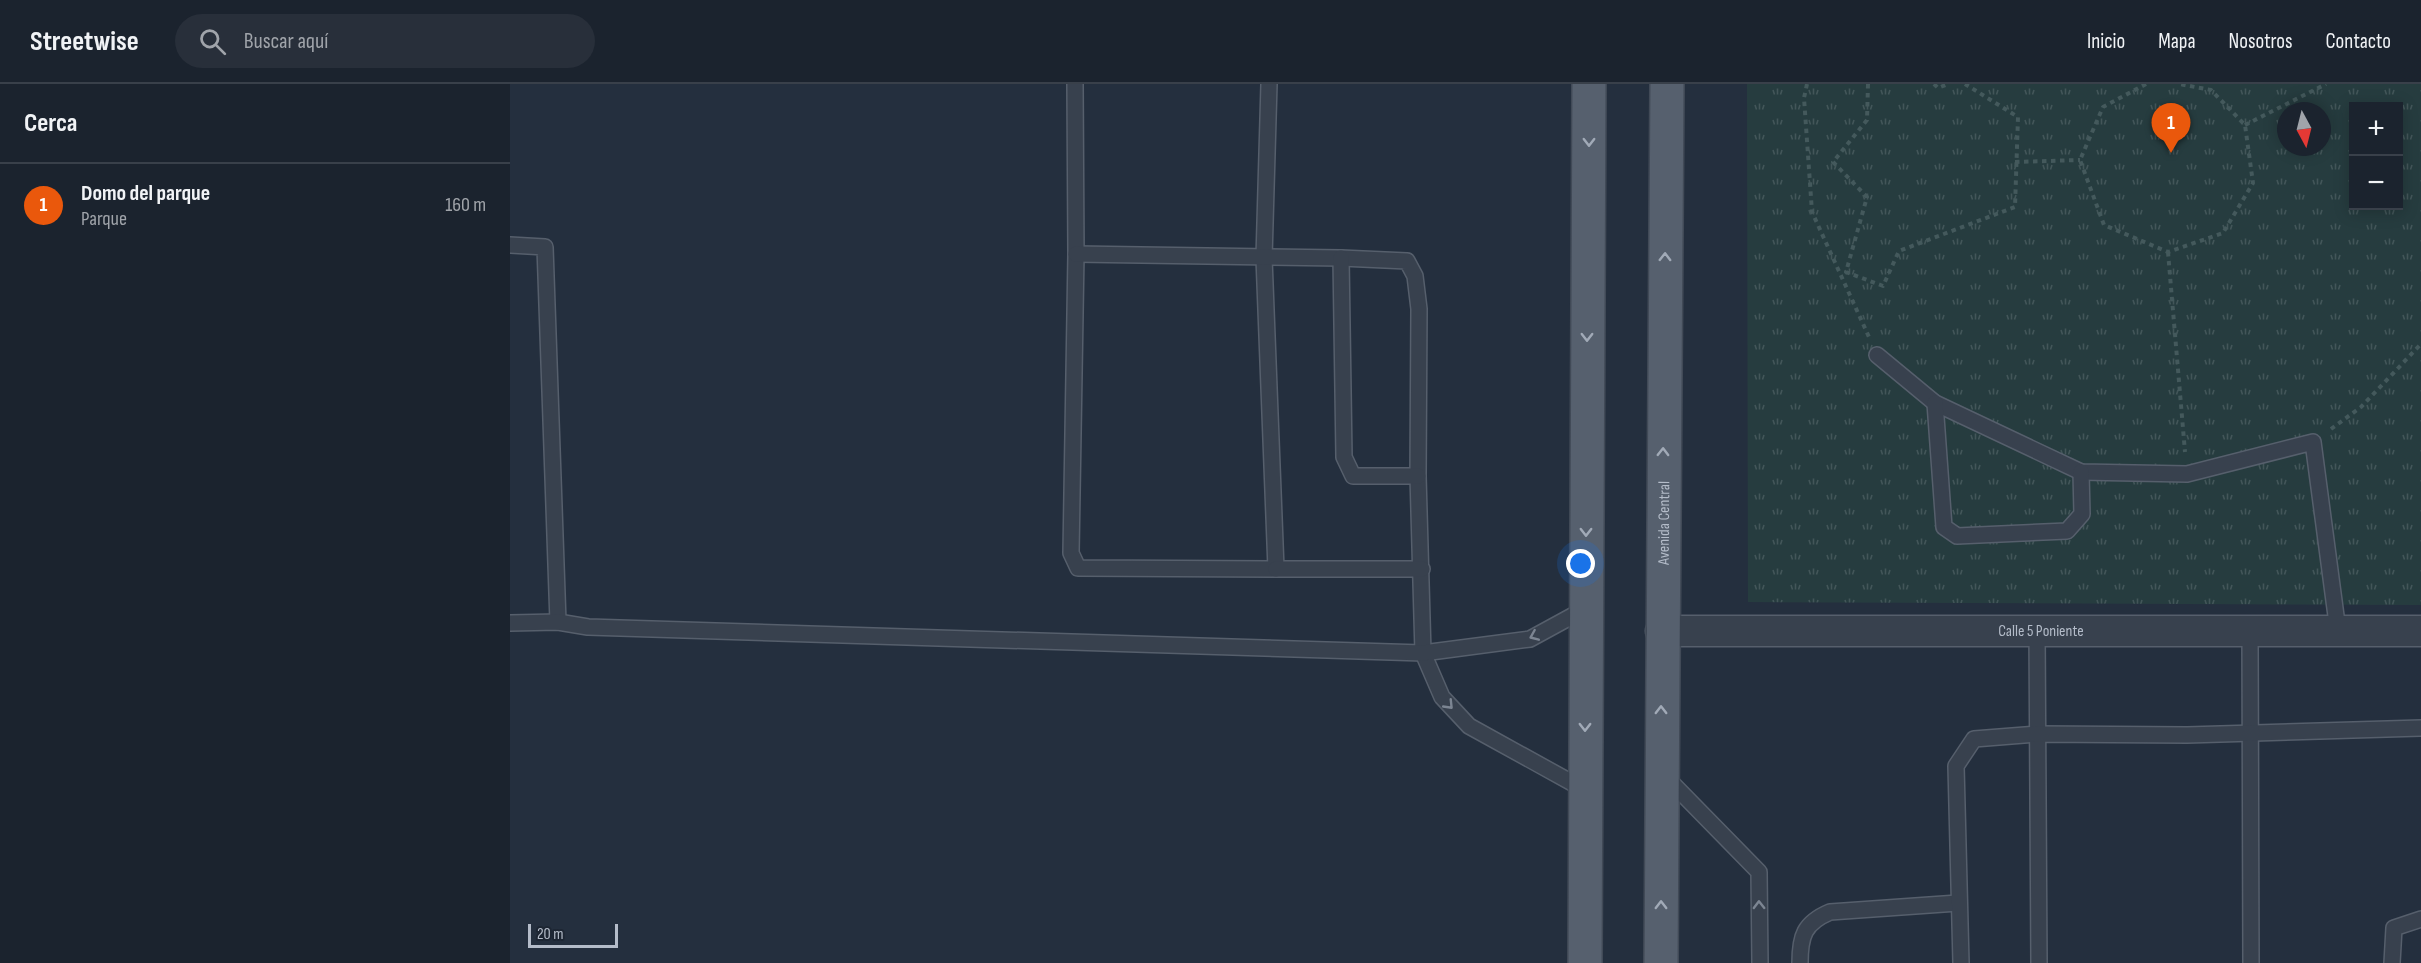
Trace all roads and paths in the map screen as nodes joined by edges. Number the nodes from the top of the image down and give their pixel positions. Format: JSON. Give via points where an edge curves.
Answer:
{"nodes":[{"id":1,"x":1075,"y":84,"type":"edge"},
{"id":2,"x":1269,"y":84,"type":"edge"},
{"id":3,"x":1589,"y":84,"type":"edge"},
{"id":4,"x":1667,"y":84,"type":"edge"},
{"id":5,"x":1807,"y":84,"type":"edge"},
{"id":6,"x":1868,"y":84,"type":"edge"},
{"id":7,"x":1934,"y":84,"type":"edge"},
{"id":8,"x":1948,"y":84,"type":"edge"},
{"id":9,"x":1965,"y":84,"type":"edge"},
{"id":10,"x":2146,"y":84,"type":"edge"},
{"id":11,"x":2179,"y":84,"type":"edge"},
{"id":12,"x":2214,"y":84,"type":"edge"},
{"id":13,"x":2326,"y":84,"type":"edge"},
{"id":14,"x":2211,"y":90,"type":"junction"},
{"id":15,"x":2245,"y":125,"type":"junction"},
{"id":16,"x":2080,"y":160,"type":"junction"},
{"id":17,"x":2015,"y":162,"type":"junction"},
{"id":18,"x":510,"y":244,"type":"edge"},
{"id":19,"x":2168,"y":252,"type":"junction"},
{"id":20,"x":1076,"y":254,"type":"junction"},
{"id":21,"x":1264,"y":258,"type":"junction"},
{"id":22,"x":1341,"y":258,"type":"junction"},
{"id":23,"x":2421,"y":344,"type":"edge"},
{"id":24,"x":1877,"y":356,"type":"joint"},
{"id":25,"x":1935,"y":403,"type":"junction"},
{"id":26,"x":2313,"y":442,"type":"junction"},
{"id":27,"x":2081,"y":472,"type":"junction"},
{"id":28,"x":2187,"y":474,"type":"junction"},
{"id":29,"x":1418,"y":476,"type":"junction"},
{"id":30,"x":1422,"y":568,"type":"junction"},
{"id":31,"x":1276,"y":569,"type":"junction"},
{"id":32,"x":1586,"y":609,"type":"junction"},
{"id":33,"x":558,"y":622,"type":"junction"},
{"id":34,"x":510,"y":623,"type":"edge"},
{"id":35,"x":2037,"y":631,"type":"junction"},
{"id":36,"x":2250,"y":631,"type":"junction"},
{"id":37,"x":2338,"y":631,"type":"junction"},
{"id":38,"x":2421,"y":631,"type":"edge"},
{"id":39,"x":1661,"y":632,"type":"junction"},
{"id":40,"x":1423,"y":653,"type":"junction"},
{"id":41,"x":2421,"y":728,"type":"edge"},
{"id":42,"x":2248,"y":733,"type":"junction"},
{"id":43,"x":2038,"y":734,"type":"junction"},
{"id":44,"x":1661,"y":772,"type":"junction"},
{"id":45,"x":1585,"y":790,"type":"junction"},
{"id":46,"x":1958,"y":903,"type":"junction"},
{"id":47,"x":2421,"y":920,"type":"edge"},
{"id":48,"x":1585,"y":963,"type":"edge"},
{"id":49,"x":1661,"y":963,"type":"edge"},
{"id":50,"x":1760,"y":963,"type":"edge"},
{"id":51,"x":1800,"y":963,"type":"edge"},
{"id":52,"x":1961,"y":963,"type":"edge"},
{"id":53,"x":2039,"y":963,"type":"edge"},
{"id":54,"x":2252,"y":963,"type":"edge"},
{"id":55,"x":2392,"y":963,"type":"edge"}],
"edges":[{"from":1,"to":20,"type":"lane"},
{"from":2,"to":21,"type":"lane"},
{"from":3,"to":32,"type":"main road","one_way":true},
{"from":39,"to":4,"type":"main road","name":"Avenida Central","one_way":true},
{"from":5,"to":24,"type":"path","via":[[1804,98],[1812,212]]},
{"from":6,"to":17,"type":"path","via":[[1867,120],[1833,162],[1867,197],[1846,272],[1883,286],[1899,250],[2016,207]]},
{"from":7,"to":8,"type":"path","via":[[1938,88]]},
{"from":9,"to":17,"type":"path","via":[[2018,117]]},
{"from":10,"to":16,"type":"path","via":[[2103,107]]},
{"from":11,"to":14,"type":"path"},
{"from":12,"to":14,"type":"path"},
{"from":13,"to":15,"type":"path"},
{"from":14,"to":15,"type":"path"},
{"from":15,"to":19,"type":"path","via":[[2253,183],[2223,233]]},
{"from":16,"to":17,"type":"path"},
{"from":16,"to":19,"type":"path","via":[[2104,225]]},
{"from":18,"to":33,"type":"lane","via":[[545,247]]},
{"from":19,"to":28,"type":"path"},
{"from":20,"to":21,"type":"lane"},
{"from":20,"to":31,"type":"lane","via":[[1071,553],[1078,568]]},
{"from":21,"to":22,"type":"lane"},
{"from":21,"to":31,"type":"lane"},
{"from":22,"to":29,"type":"lane","via":[[1407,261],[1415,276],[1419,309]]},
{"from":22,"to":29,"type":"lane","via":[[1344,457],[1353,476]]},
{"from":23,"to":26,"type":"path","via":[[2361,407]]},
{"from":24,"to":25,"type":"lane"},
{"from":25,"to":27,"type":"lane"},
{"from":25,"to":27,"type":"lane","via":[[1944,527],[1957,536],[2067,531],[2082,514]]},
{"from":26,"to":28,"type":"lane"},
{"from":26,"to":37,"type":"lane"},
{"from":27,"to":28,"type":"lane"},
{"from":29,"to":30,"type":"lane"},
{"from":30,"to":31,"type":"lane"},
{"from":30,"to":40,"type":"lane"},
{"from":32,"to":40,"type":"lane","one_way":true,"via":[[1530,639]]},
{"from":32,"to":45,"type":"main road","one_way":true},
{"from":33,"to":34,"type":"lane"},
{"from":33,"to":40,"type":"lane","via":[[600,627]]},
{"from":35,"to":36,"type":"street","name":"Calle 5 Poniente"},
{"from":35,"to":39,"type":"street","name":"Calle 5 Poniente"},
{"from":35,"to":43,"type":"lane"},
{"from":36,"to":37,"type":"street","name":"Calle 5 Poniente"},
{"from":36,"to":42,"type":"lane"},
{"from":37,"to":38,"type":"street","name":"Calle 5 Poniente"},
{"from":44,"to":39,"type":"main road","name":"Avenida Central","one_way":true},
{"from":40,"to":45,"type":"lane","one_way":true,"via":[[1442,697],[1469,726]]},
{"from":41,"to":42,"type":"lane"},
{"from":42,"to":43,"type":"lane"},
{"from":42,"to":54,"type":"lane"},
{"from":43,"to":46,"type":"lane","via":[[1974,739],[1956,766]]},
{"from":43,"to":53,"type":"lane"},
{"from":49,"to":44,"type":"main road","name":"Avenida Central","one_way":true},
{"from":50,"to":44,"type":"lane","one_way":true,"via":[[1759,873]]},
{"from":45,"to":48,"type":"main road"},
{"from":46,"to":51,"type":"lane","via":[[1830,912],[1814,919],[1800,940]]},
{"from":46,"to":52,"type":"lane"},
{"from":47,"to":55,"type":"lane","via":[[2394,928]]}]}
